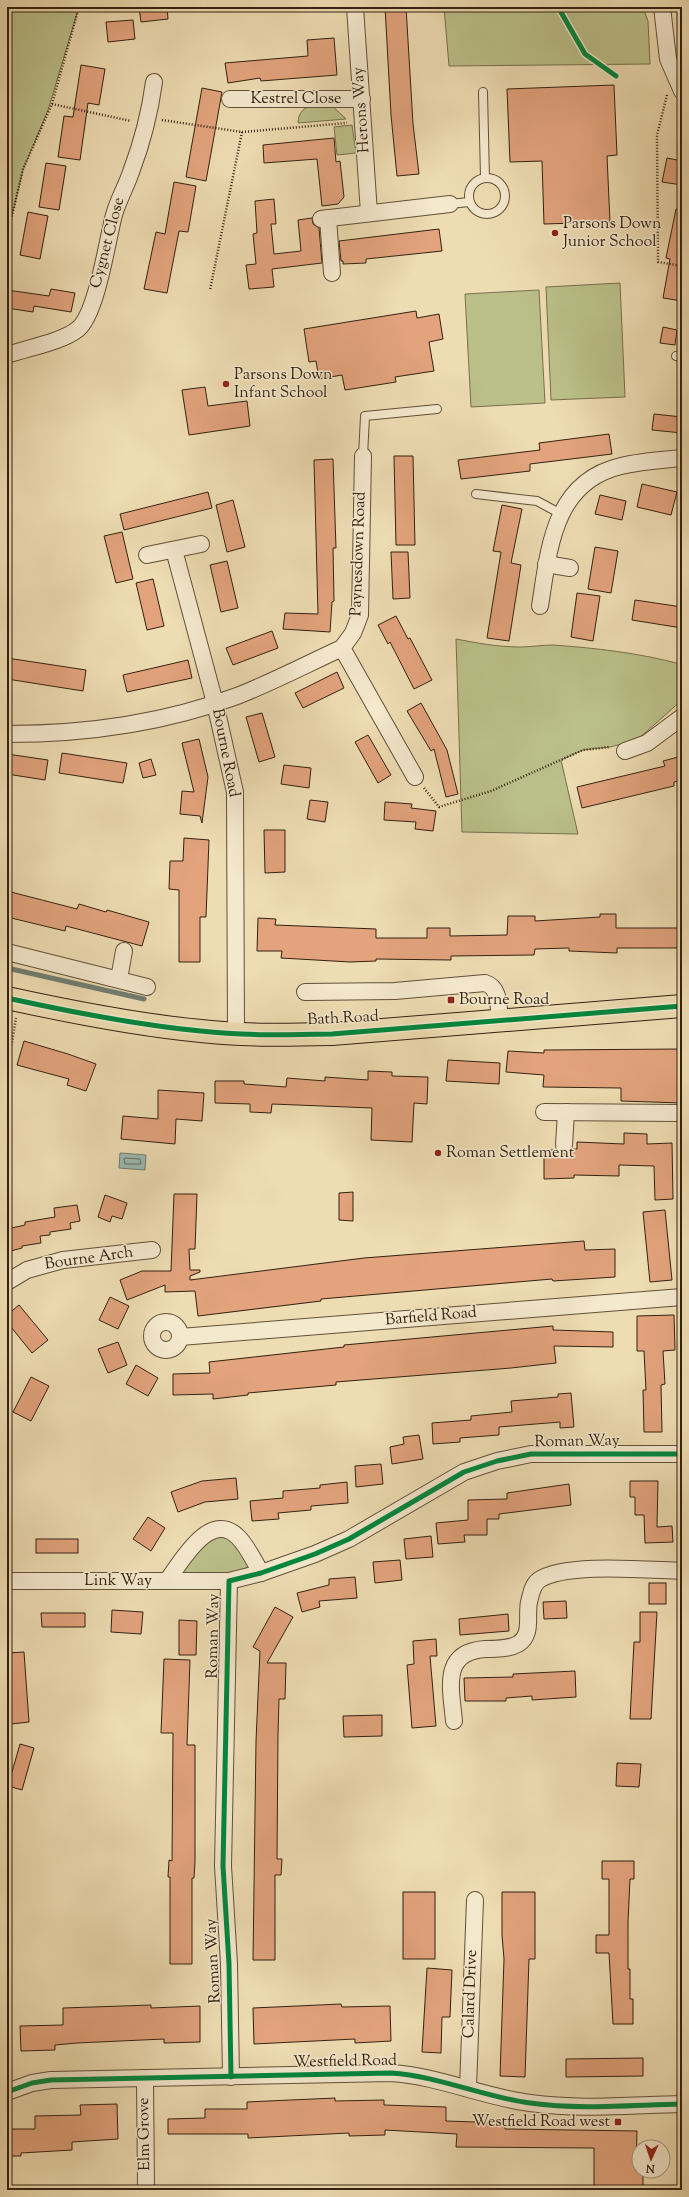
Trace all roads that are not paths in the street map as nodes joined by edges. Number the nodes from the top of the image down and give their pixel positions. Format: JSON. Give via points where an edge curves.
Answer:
{"nodes":[{"id":1,"x":355,"y":7,"type":"edge"},
{"id":2,"x":662,"y":7,"type":"edge"},
{"id":3,"x":154,"y":82,"type":"dead end"},
{"id":4,"x":682,"y":91,"type":"edge"},
{"id":5,"x":483,"y":92,"type":"dead end"},
{"id":6,"x":362,"y":99,"type":"junction"},
{"id":7,"x":230,"y":100,"type":"dead end"},
{"id":8,"x":485,"y":178,"type":"junction"},
{"id":9,"x":469,"y":202,"type":"junction"},
{"id":10,"x":450,"y":204,"type":"joint"},
{"id":11,"x":369,"y":213,"type":"junction"},
{"id":12,"x":332,"y":273,"type":"dead end"},
{"id":13,"x":7,"y":354,"type":"edge"},
{"id":14,"x":437,"y":409,"type":"dead end"},
{"id":15,"x":363,"y":456,"type":"joint"},
{"id":16,"x":682,"y":458,"type":"edge"},
{"id":17,"x":476,"y":494,"type":"dead end"},
{"id":18,"x":560,"y":514,"type":"junction"},
{"id":19,"x":201,"y":544,"type":"dead end"},
{"id":20,"x":174,"y":550,"type":"junction"},
{"id":21,"x":147,"y":555,"type":"dead end"},
{"id":22,"x":546,"y":564,"type":"junction"},
{"id":23,"x":570,"y":568,"type":"dead end"},
{"id":24,"x":540,"y":606,"type":"dead end"},
{"id":25,"x":342,"y":648,"type":"junction"},
{"id":26,"x":215,"y":703,"type":"junction"},
{"id":27,"x":682,"y":717,"type":"edge"},
{"id":28,"x":7,"y":734,"type":"edge"},
{"id":29,"x":625,"y":751,"type":"road end"},
{"id":30,"x":416,"y":777,"type":"road end"},
{"id":31,"x":124,"y":951,"type":"dead end"},
{"id":32,"x":7,"y":952,"type":"edge"},
{"id":33,"x":119,"y":979,"type":"junction"},
{"id":34,"x":147,"y":987,"type":"dead end"},
{"id":35,"x":305,"y":992,"type":"dead end"},
{"id":36,"x":13,"y":999,"type":"edge"},
{"id":37,"x":682,"y":1006,"type":"edge"},
{"id":38,"x":500,"y":1021,"type":"junction"},
{"id":39,"x":236,"y":1034,"type":"junction"},
{"id":40,"x":544,"y":1112,"type":"dead end"},
{"id":41,"x":566,"y":1112,"type":"junction"},
{"id":42,"x":682,"y":1113,"type":"edge"},
{"id":43,"x":564,"y":1145,"type":"dead end"},
{"id":44,"x":152,"y":1250,"type":"dead end"},
{"id":45,"x":7,"y":1282,"type":"edge"},
{"id":46,"x":682,"y":1297,"type":"edge"},
{"id":47,"x":180,"y":1337,"type":"dead end"},
{"id":48,"x":682,"y":1454,"type":"edge"},
{"id":49,"x":682,"y":1571,"type":"edge"},
{"id":50,"x":261,"y":1573,"type":"junction"},
{"id":51,"x":7,"y":1581,"type":"edge"},
{"id":52,"x":167,"y":1581,"type":"junction"},
{"id":53,"x":228,"y":1581,"type":"junction"},
{"id":54,"x":454,"y":1721,"type":"dead end"},
{"id":55,"x":474,"y":1900,"type":"dead end"},
{"id":56,"x":231,"y":2077,"type":"junction"},
{"id":57,"x":145,"y":2079,"type":"junction"},
{"id":58,"x":468,"y":2088,"type":"junction"},
{"id":59,"x":7,"y":2092,"type":"edge"},
{"id":60,"x":682,"y":2104,"type":"edge"},
{"id":61,"x":146,"y":2190,"type":"edge"}],
"edges":[{"from":1,"to":6,"type":"street","name":"Herons Way"},
{"from":2,"to":4,"type":"street","via":[[668,59]]},
{"from":3,"to":13,"type":"street","name":"Cygnet Close","via":[[147,121],[131,173],[114,214],[87,318],[79,329],[65,337]]},
{"from":5,"to":8,"type":"lane"},
{"from":6,"to":7,"type":"street","name":"Kestrel Close"},
{"from":6,"to":11,"type":"street","name":"Herons Way"},
{"from":8,"to":9,"type":"lane","via":[[472,186],[469,191]]},
{"from":8,"to":9,"type":"lane","via":[[500,185],[505,195],[502,206],[493,213],[481,213]]},
{"from":9,"to":10,"type":"lane"},
{"from":10,"to":11,"type":"street"},
{"from":11,"to":12,"type":"street","via":[[324,218]]},
{"from":14,"to":15,"type":"lane","via":[[365,416]]},
{"from":15,"to":25,"type":"street","name":"Paynesdown Road","via":[[360,615],[353,633]]},
{"from":16,"to":18,"type":"street","via":[[621,466],[604,472],[580,488]]},
{"from":17,"to":18,"type":"lane","via":[[537,501]]},
{"from":18,"to":22,"type":"street"},
{"from":19,"to":20,"type":"street"},
{"from":20,"to":21,"type":"street"},
{"from":20,"to":26,"type":"street","name":"Bourne Road"},
{"from":22,"to":23,"type":"street"},
{"from":22,"to":24,"type":"street"},
{"from":25,"to":26,"type":"street","via":[[237,696]]},
{"from":25,"to":30,"type":"street"},
{"from":26,"to":28,"type":"street","via":[[163,719],[119,727],[60,734]]},
{"from":26,"to":39,"type":"street","name":"Bourne Road","via":[[235,792]]},
{"from":27,"to":29,"type":"street","via":[[647,743]]},
{"from":31,"to":33,"type":"street"},
{"from":32,"to":33,"type":"street"},
{"from":33,"to":34,"type":"street"},
{"from":35,"to":38,"type":"street","name":"Bath Road","via":[[395,991],[485,983],[492,986],[497,994]]},
{"from":36,"to":39,"type":"main road","name":"Bath Road","via":[[139,1024]]},
{"from":37,"to":38,"type":"main road","name":"Bath Road"},
{"from":38,"to":39,"type":"main road","name":"Bath Road","via":[[332,1034]]},
{"from":40,"to":41,"type":"street"},
{"from":41,"to":42,"type":"street"},
{"from":41,"to":43,"type":"street"},
{"from":44,"to":45,"type":"street","name":"Bourne Arch","via":[[63,1260],[28,1270]]},
{"from":46,"to":47,"type":"street","name":"Barfield Road"},
{"from":48,"to":50,"type":"street","name":"Roman Way","via":[[531,1454],[497,1461],[464,1472],[349,1539]]},
{"from":49,"to":54,"type":"street","via":[[585,1570],[552,1573],[537,1581],[530,1600],[526,1637],[519,1644],[508,1648],[475,1650],[461,1656],[453,1666],[451,1683]]},
{"from":50,"to":52,"type":"street","via":[[238,1537],[219,1529],[208,1532],[196,1542]]},
{"from":50,"to":53,"type":"street","name":"Roman Way"},
{"from":51,"to":52,"type":"street","name":"Link Way"},
{"from":52,"to":53,"type":"street","name":"Link Way"},
{"from":53,"to":56,"type":"street","name":"Roman Way","via":[[224,1866]]},
{"from":55,"to":58,"type":"street","name":"Calard Drive"},
{"from":56,"to":57,"type":"street","name":"Westfield Road"},
{"from":56,"to":58,"type":"street","name":"Westfield Road","via":[[415,2074]]},
{"from":57,"to":59,"type":"street","name":"Westfield Road","via":[[51,2080],[32,2083]]},
{"from":57,"to":61,"type":"street","name":"Elm Grove"},
{"from":58,"to":60,"type":"street","name":"Westfield Road","via":[[548,2105]]}]}
